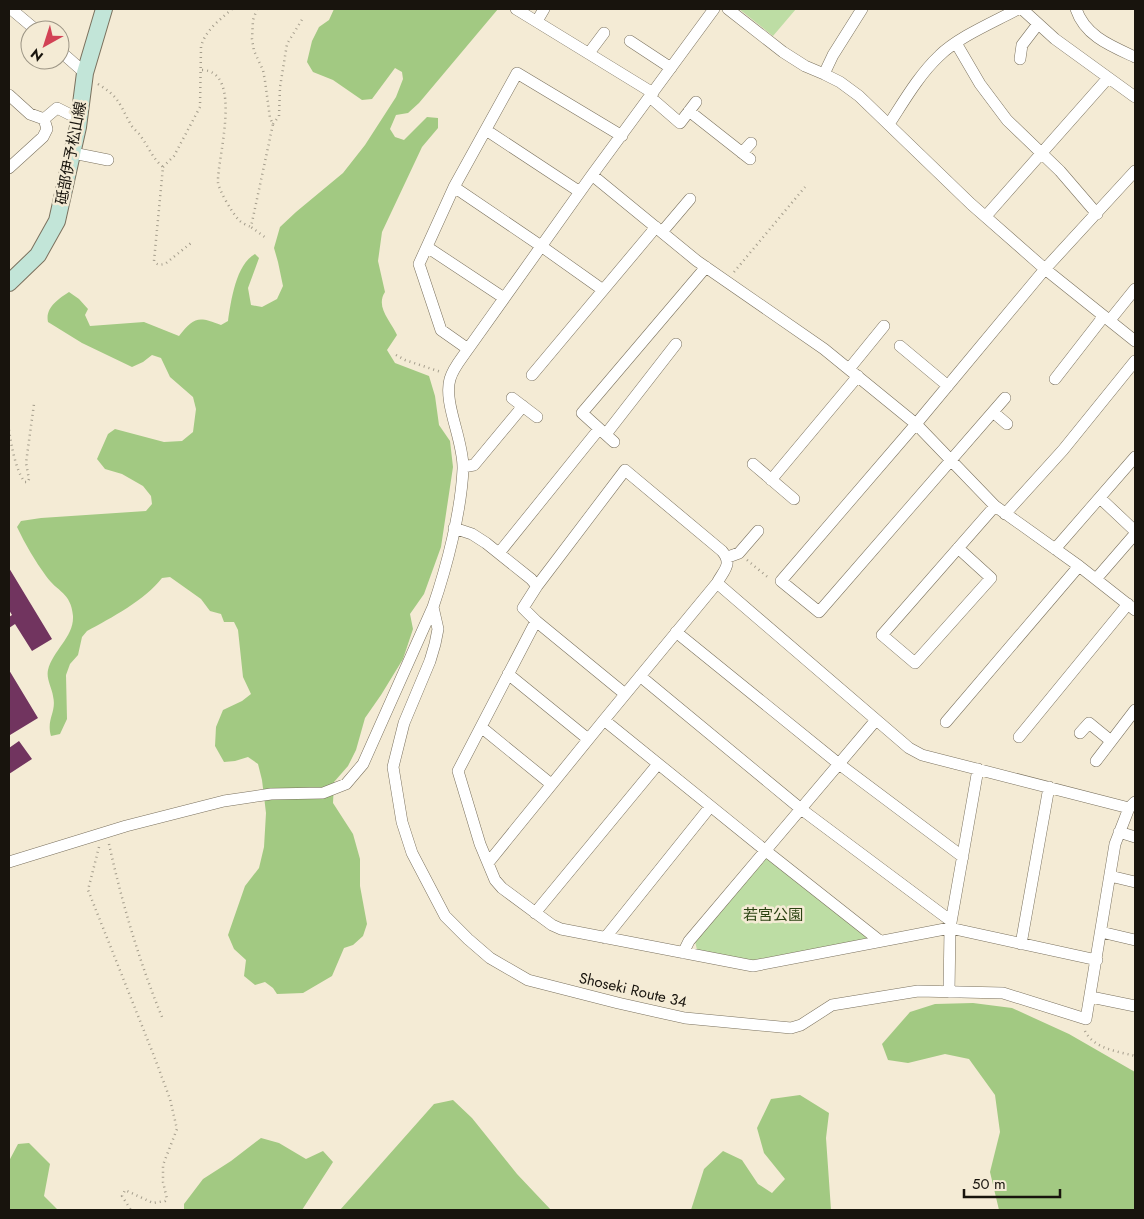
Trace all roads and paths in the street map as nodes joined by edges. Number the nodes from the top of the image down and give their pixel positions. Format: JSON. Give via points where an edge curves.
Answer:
{"nodes":[{"id":1,"x":11,"y":9,"type":"edge"},
{"id":2,"x":104,"y":9,"type":"edge"},
{"id":3,"x":232,"y":9,"type":"edge"},
{"id":4,"x":257,"y":9,"type":"edge"},
{"id":5,"x":516,"y":9,"type":"edge"},
{"id":6,"x":544,"y":9,"type":"edge"},
{"id":7,"x":714,"y":9,"type":"edge"},
{"id":8,"x":728,"y":9,"type":"edge"},
{"id":9,"x":862,"y":9,"type":"edge"},
{"id":10,"x":1018,"y":9,"type":"edge"},
{"id":11,"x":1022,"y":9,"type":"edge"},
{"id":12,"x":1076,"y":9,"type":"edge"},
{"id":13,"x":303,"y":18,"type":"dead end"},
{"id":14,"x":24,"y":20,"type":"edge"},
{"id":15,"x":536,"y":21,"type":"junction"},
{"id":16,"x":1038,"y":24,"type":"junction"},
{"id":17,"x":604,"y":33,"type":"dead end"},
{"id":18,"x":630,"y":41,"type":"dead end"},
{"id":19,"x":956,"y":43,"type":"junction"},
{"id":20,"x":589,"y":53,"type":"junction"},
{"id":21,"x":1135,"y":58,"type":"edge"},
{"id":22,"x":1020,"y":59,"type":"dead end"},
{"id":23,"x":70,"y":61,"type":"edge"},
{"id":24,"x":671,"y":68,"type":"junction"},
{"id":25,"x":202,"y":70,"type":"junction"},
{"id":26,"x":824,"y":74,"type":"junction"},
{"id":27,"x":85,"y":75,"type":"junction"},
{"id":28,"x":1108,"y":78,"type":"junction"},
{"id":29,"x":9,"y":95,"type":"edge"},
{"id":30,"x":651,"y":95,"type":"junction"},
{"id":31,"x":1135,"y":97,"type":"edge"},
{"id":32,"x":44,"y":119,"type":"junction"},
{"id":33,"x":79,"y":119,"type":"junction"},
{"id":34,"x":273,"y":124,"type":"junction"},
{"id":35,"x":889,"y":124,"type":"junction"},
{"id":36,"x":486,"y":130,"type":"junction"},
{"id":37,"x":622,"y":136,"type":"junction"},
{"id":38,"x":751,"y":142,"type":"dead end"},
{"id":39,"x":73,"y":153,"type":"junction"},
{"id":40,"x":1041,"y":154,"type":"junction"},
{"id":41,"x":108,"y":160,"type":"dead end"},
{"id":42,"x":163,"y":167,"type":"junction"},
{"id":43,"x":9,"y":168,"type":"edge"},
{"id":44,"x":1135,"y":171,"type":"edge"},
{"id":45,"x":592,"y":174,"type":"junction"},
{"id":46,"x":805,"y":187,"type":"dead end"},
{"id":47,"x":454,"y":188,"type":"junction"},
{"id":48,"x":580,"y":192,"type":"junction"},
{"id":49,"x":690,"y":199,"type":"dead end"},
{"id":50,"x":1098,"y":214,"type":"junction"},
{"id":51,"x":986,"y":216,"type":"junction"},
{"id":52,"x":251,"y":227,"type":"junction"},
{"id":53,"x":659,"y":230,"type":"junction"},
{"id":54,"x":266,"y":238,"type":"dead end"},
{"id":55,"x":191,"y":243,"type":"dead end"},
{"id":56,"x":541,"y":246,"type":"junction"},
{"id":57,"x":427,"y":247,"type":"junction"},
{"id":58,"x":706,"y":267,"type":"junction"},
{"id":59,"x":1045,"y":269,"type":"junction"},
{"id":60,"x":726,"y":281,"type":"junction"},
{"id":61,"x":9,"y":283,"type":"edge"},
{"id":62,"x":1135,"y":289,"type":"edge"},
{"id":63,"x":603,"y":290,"type":"junction"},
{"id":64,"x":504,"y":298,"type":"junction"},
{"id":65,"x":1107,"y":318,"type":"junction"},
{"id":66,"x":884,"y":326,"type":"dead end"},
{"id":67,"x":1135,"y":341,"type":"edge"},
{"id":68,"x":676,"y":344,"type":"dead end"},
{"id":69,"x":900,"y":346,"type":"dead end"},
{"id":70,"x":468,"y":349,"type":"junction"},
{"id":71,"x":396,"y":355,"type":"dead end"},
{"id":72,"x":1135,"y":361,"type":"edge"},
{"id":73,"x":853,"y":373,"type":"junction"},
{"id":74,"x":532,"y":375,"type":"dead end"},
{"id":75,"x":450,"y":378,"type":"junction"},
{"id":76,"x":1055,"y":379,"type":"dead end"},
{"id":77,"x":948,"y":386,"type":"junction"},
{"id":78,"x":512,"y":398,"type":"dead end"},
{"id":79,"x":1005,"y":398,"type":"dead end"},
{"id":80,"x":34,"y":404,"type":"dead end"},
{"id":81,"x":523,"y":406,"type":"junction"},
{"id":82,"x":993,"y":412,"type":"junction"},
{"id":83,"x":537,"y":417,"type":"dead end"},
{"id":84,"x":916,"y":424,"type":"junction"},
{"id":85,"x":1008,"y":424,"type":"dead end"},
{"id":86,"x":9,"y":430,"type":"edge"},
{"id":87,"x":606,"y":435,"type":"junction"},
{"id":88,"x":1135,"y":457,"type":"edge"},
{"id":89,"x":951,"y":461,"type":"junction"},
{"id":90,"x":753,"y":464,"type":"dead end"},
{"id":91,"x":463,"y":467,"type":"junction"},
{"id":92,"x":771,"y":480,"type":"junction"},
{"id":93,"x":1100,"y":498,"type":"junction"},
{"id":94,"x":794,"y":499,"type":"dead end"},
{"id":95,"x":995,"y":506,"type":"junction"},
{"id":96,"x":1005,"y":514,"type":"junction"},
{"id":97,"x":454,"y":528,"type":"junction"},
{"id":98,"x":758,"y":531,"type":"dead end"},
{"id":99,"x":1135,"y":533,"type":"edge"},
{"id":100,"x":958,"y":548,"type":"junction"},
{"id":101,"x":1055,"y":549,"type":"junction"},
{"id":102,"x":499,"y":553,"type":"junction"},
{"id":103,"x":739,"y":554,"type":"junction"},
{"id":104,"x":728,"y":557,"type":"junction"},
{"id":105,"x":1079,"y":566,"type":"junction"},
{"id":106,"x":1096,"y":579,"type":"junction"},
{"id":107,"x":781,"y":581,"type":"junction"},
{"id":108,"x":717,"y":583,"type":"junction"},
{"id":109,"x":536,"y":586,"type":"junction"},
{"id":110,"x":433,"y":607,"type":"junction"},
{"id":111,"x":1132,"y":607,"type":"edge"},
{"id":112,"x":536,"y":621,"type":"junction"},
{"id":113,"x":676,"y":632,"type":"junction"},
{"id":114,"x":508,"y":674,"type":"junction"},
{"id":115,"x":640,"y":676,"type":"junction"},
{"id":116,"x":625,"y":694,"type":"junction"},
{"id":117,"x":1135,"y":710,"type":"edge"},
{"id":118,"x":604,"y":720,"type":"junction"},
{"id":119,"x":876,"y":720,"type":"junction"},
{"id":120,"x":946,"y":722,"type":"dead end"},
{"id":121,"x":481,"y":727,"type":"junction"},
{"id":122,"x":1080,"y":733,"type":"dead end"},
{"id":123,"x":1019,"y":736,"type":"dead end"},
{"id":124,"x":588,"y":739,"type":"junction"},
{"id":125,"x":1111,"y":742,"type":"junction"},
{"id":126,"x":1096,"y":760,"type":"dead end"},
{"id":127,"x":658,"y":764,"type":"junction"},
{"id":128,"x":839,"y":764,"type":"junction"},
{"id":129,"x":978,"y":769,"type":"junction"},
{"id":130,"x":552,"y":784,"type":"junction"},
{"id":131,"x":1049,"y":787,"type":"junction"},
{"id":132,"x":1132,"y":805,"type":"edge"},
{"id":133,"x":710,"y":807,"type":"junction"},
{"id":134,"x":802,"y":809,"type":"junction"},
{"id":135,"x":1119,"y":832,"type":"junction"},
{"id":136,"x":104,"y":833,"type":"junction"},
{"id":137,"x":1135,"y":836,"type":"edge"},
{"id":138,"x":766,"y":852,"type":"junction"},
{"id":139,"x":963,"y":857,"type":"junction"},
{"id":140,"x":9,"y":862,"type":"edge"},
{"id":141,"x":488,"y":863,"type":"junction"},
{"id":142,"x":1110,"y":876,"type":"junction"},
{"id":143,"x":1135,"y":882,"type":"edge"},
{"id":144,"x":535,"y":913,"type":"junction"},
{"id":145,"x":951,"y":925,"type":"junction"},
{"id":146,"x":1101,"y":932,"type":"junction"},
{"id":147,"x":605,"y":938,"type":"junction"},
{"id":148,"x":1135,"y":940,"type":"edge"},
{"id":149,"x":880,"y":941,"type":"junction"},
{"id":150,"x":1021,"y":944,"type":"junction"},
{"id":151,"x":683,"y":953,"type":"junction"},
{"id":152,"x":1097,"y":960,"type":"junction"},
{"id":153,"x":949,"y":992,"type":"junction"},
{"id":154,"x":1091,"y":997,"type":"junction"},
{"id":155,"x":1135,"y":1006,"type":"edge"},
{"id":156,"x":162,"y":1017,"type":"dead end"},
{"id":157,"x":1086,"y":1019,"type":"junction"},
{"id":158,"x":1135,"y":1056,"type":"edge"},
{"id":159,"x":131,"y":1210,"type":"edge"}],
"edges":[{"from":1,"to":14,"type":"street"},
{"from":2,"to":27,"type":"main road","name":"砥部伊予松山線"},
{"from":3,"to":25,"type":"path","via":[[203,39]]},
{"from":4,"to":34,"type":"path","via":[[252,39],[263,70]]},
{"from":5,"to":15,"type":"street"},
{"from":6,"to":15,"type":"street"},
{"from":7,"to":24,"type":"street"},
{"from":8,"to":26,"type":"street","via":[[783,52]]},
{"from":9,"to":26,"type":"street"},
{"from":10,"to":19,"type":"street"},
{"from":11,"to":16,"type":"street"},
{"from":12,"to":21,"type":"street","via":[[1082,24],[1099,39]]},
{"from":13,"to":34,"type":"path","via":[[287,44],[278,116]]},
{"from":15,"to":20,"type":"street"},
{"from":16,"to":22,"type":"street","via":[[1022,45]]},
{"from":16,"to":28,"type":"street"},
{"from":17,"to":20,"type":"street"},
{"from":18,"to":24,"type":"street"},
{"from":19,"to":35,"type":"street","via":[[928,68]]},
{"from":19,"to":40,"type":"street","via":[[991,100]]},
{"from":20,"to":30,"type":"street"},
{"from":23,"to":27,"type":"street"},
{"from":24,"to":30,"type":"street"},
{"from":25,"to":42,"type":"path","via":[[197,116],[174,156]]},
{"from":25,"to":52,"type":"path","via":[[219,80],[226,97],[225,133],[217,183],[238,219]]},
{"from":26,"to":35,"type":"street","via":[[859,96]]},
{"from":27,"to":33,"type":"main road","name":"砥部伊予松山線"},
{"from":27,"to":42,"type":"path","via":[[120,103],[130,123]]},
{"from":28,"to":31,"type":"street"},
{"from":28,"to":40,"type":"street"},
{"from":29,"to":32,"type":"street","via":[[30,114]]},
{"from":30,"to":37,"type":"street"},
{"from":30,"to":38,"type":"street","via":[[680,123],[692,107],[746,156]]},
{"from":32,"to":33,"type":"street","via":[[57,108]]},
{"from":32,"to":43,"type":"street","via":[[47,129],[43,137]]},
{"from":33,"to":39,"type":"main road","name":"砥部伊予松山線"},
{"from":34,"to":52,"type":"path"},
{"from":35,"to":51,"type":"street"},
{"from":36,"to":37,"type":"street","via":[[517,73]]},
{"from":36,"to":47,"type":"street"},
{"from":36,"to":48,"type":"street"},
{"from":37,"to":45,"type":"street"},
{"from":39,"to":41,"type":"street"},
{"from":39,"to":61,"type":"main road","name":"砥部伊予松山線","via":[[57,221],[38,255]]},
{"from":40,"to":50,"type":"street"},
{"from":40,"to":51,"type":"street"},
{"from":42,"to":55,"type":"path","via":[[154,261],[165,264]]},
{"from":44,"to":50,"type":"street"},
{"from":45,"to":48,"type":"street"},
{"from":45,"to":53,"type":"street"},
{"from":46,"to":60,"type":"path"},
{"from":47,"to":56,"type":"street"},
{"from":47,"to":57,"type":"street"},
{"from":48,"to":56,"type":"street"},
{"from":49,"to":53,"type":"street"},
{"from":50,"to":59,"type":"street"},
{"from":51,"to":59,"type":"street"},
{"from":52,"to":54,"type":"path"},
{"from":53,"to":58,"type":"street"},
{"from":53,"to":63,"type":"street"},
{"from":56,"to":63,"type":"street"},
{"from":56,"to":64,"type":"street"},
{"from":57,"to":64,"type":"street"},
{"from":57,"to":70,"type":"street","via":[[419,264],[441,330]]},
{"from":58,"to":60,"type":"street"},
{"from":58,"to":87,"type":"street","via":[[582,413]]},
{"from":59,"to":65,"type":"street"},
{"from":59,"to":77,"type":"street"},
{"from":60,"to":73,"type":"street"},
{"from":62,"to":65,"type":"street"},
{"from":63,"to":74,"type":"street"},
{"from":64,"to":70,"type":"street"},
{"from":65,"to":67,"type":"street"},
{"from":65,"to":76,"type":"street"},
{"from":66,"to":73,"type":"street"},
{"from":68,"to":87,"type":"street"},
{"from":69,"to":77,"type":"street"},
{"from":70,"to":75,"type":"street"},
{"from":71,"to":75,"type":"path"},
{"from":72,"to":96,"type":"street","via":[[1063,450]]},
{"from":73,"to":84,"type":"street"},
{"from":73,"to":92,"type":"street"},
{"from":75,"to":91,"type":"street","via":[[449,392]]},
{"from":77,"to":84,"type":"street"},
{"from":78,"to":81,"type":"street"},
{"from":79,"to":82,"type":"street"},
{"from":80,"to":86,"type":"path","via":[[26,463],[28,482],[22,478]]},
{"from":81,"to":83,"type":"street"},
{"from":81,"to":91,"type":"street","via":[[474,465]]},
{"from":82,"to":85,"type":"street"},
{"from":82,"to":89,"type":"street"},
{"from":84,"to":89,"type":"street"},
{"from":84,"to":107,"type":"street"},
{"from":87,"to":102,"type":"street"},
{"from":88,"to":93,"type":"street"},
{"from":89,"to":95,"type":"street"},
{"from":89,"to":107,"type":"street","via":[[819,612]]},
{"from":90,"to":92,"type":"street"},
{"from":91,"to":97,"type":"street"},
{"from":92,"to":94,"type":"street"},
{"from":93,"to":99,"type":"street"},
{"from":93,"to":101,"type":"street"},
{"from":95,"to":96,"type":"street"},
{"from":95,"to":100,"type":"street"},
{"from":96,"to":101,"type":"street"},
{"from":97,"to":102,"type":"street","via":[[472,534]]},
{"from":97,"to":110,"type":"street"},
{"from":98,"to":103,"type":"street"},
{"from":99,"to":106,"type":"street"},
{"from":100,"to":100,"type":"street","via":[[882,635],[915,663],[991,578]]},
{"from":101,"to":105,"type":"street"},
{"from":102,"to":109,"type":"street","via":[[532,579]]},
{"from":103,"to":104,"type":"street"},
{"from":103,"to":107,"type":"path","via":[[776,584]]},
{"from":104,"to":108,"type":"street"},
{"from":104,"to":109,"type":"street","via":[[625,470]]},
{"from":105,"to":106,"type":"street"},
{"from":105,"to":120,"type":"street"},
{"from":106,"to":111,"type":"street"},
{"from":108,"to":113,"type":"street"},
{"from":108,"to":119,"type":"street"},
{"from":109,"to":112,"type":"street","via":[[523,608]]},
{"from":110,"to":136,"type":"street","via":[[363,764],[346,784],[323,793],[271,794],[224,801]]},
{"from":110,"to":153,"type":"street","name":"Shoseki Route 34","via":[[438,629],[430,661],[404,723],[395,759],[402,822],[412,853],[445,916],[490,958],[528,980],[618,1003],[686,1018],[777,1027],[801,1025],[832,1005],[918,991]]},
{"from":111,"to":123,"type":"street"},
{"from":112,"to":114,"type":"street"},
{"from":112,"to":116,"type":"street"},
{"from":113,"to":115,"type":"street"},
{"from":113,"to":128,"type":"street"},
{"from":114,"to":121,"type":"street"},
{"from":114,"to":124,"type":"street"},
{"from":115,"to":116,"type":"street"},
{"from":115,"to":134,"type":"street"},
{"from":116,"to":118,"type":"street"},
{"from":117,"to":125,"type":"street"},
{"from":118,"to":124,"type":"street"},
{"from":118,"to":127,"type":"street"},
{"from":119,"to":128,"type":"street"},
{"from":119,"to":129,"type":"street","via":[[922,755]]},
{"from":121,"to":130,"type":"street"},
{"from":121,"to":141,"type":"street","via":[[458,771]]},
{"from":122,"to":125,"type":"street","via":[[1088,723]]},
{"from":124,"to":130,"type":"street"},
{"from":125,"to":126,"type":"street"},
{"from":127,"to":133,"type":"street"},
{"from":127,"to":144,"type":"street"},
{"from":128,"to":134,"type":"street"},
{"from":128,"to":139,"type":"street"},
{"from":129,"to":131,"type":"street"},
{"from":129,"to":139,"type":"street"},
{"from":130,"to":141,"type":"street"},
{"from":131,"to":132,"type":"street"},
{"from":131,"to":150,"type":"street"},
{"from":132,"to":135,"type":"street"},
{"from":133,"to":138,"type":"street"},
{"from":133,"to":147,"type":"street"},
{"from":134,"to":138,"type":"street"},
{"from":134,"to":145,"type":"street"},
{"from":135,"to":137,"type":"street"},
{"from":135,"to":142,"type":"street"},
{"from":136,"to":140,"type":"street"},
{"from":136,"to":156,"type":"path","via":[[128,922]]},
{"from":136,"to":159,"type":"path","via":[[88,890],[154,1056],[177,1128],[163,1165],[168,1198],[165,1202],[153,1203],[124,1190],[122,1196]]},
{"from":138,"to":149,"type":"street"},
{"from":138,"to":151,"type":"street","via":[[689,941]]},
{"from":139,"to":145,"type":"street"},
{"from":141,"to":144,"type":"street","via":[[502,888]]},
{"from":142,"to":143,"type":"street"},
{"from":142,"to":146,"type":"street"},
{"from":144,"to":147,"type":"street","via":[[561,930]]},
{"from":145,"to":149,"type":"street"},
{"from":145,"to":150,"type":"street"},
{"from":145,"to":153,"type":"street"},
{"from":146,"to":148,"type":"street"},
{"from":146,"to":152,"type":"street"},
{"from":147,"to":151,"type":"street"},
{"from":149,"to":151,"type":"street","via":[[753,966]]},
{"from":150,"to":152,"type":"street"},
{"from":152,"to":154,"type":"street"},
{"from":153,"to":157,"type":"street","name":"Shoseki Route 34","via":[[1003,993]]},
{"from":154,"to":155,"type":"street"},
{"from":154,"to":157,"type":"street"},
{"from":157,"to":158,"type":"path","via":[[1085,1031],[1095,1044]]}]}
